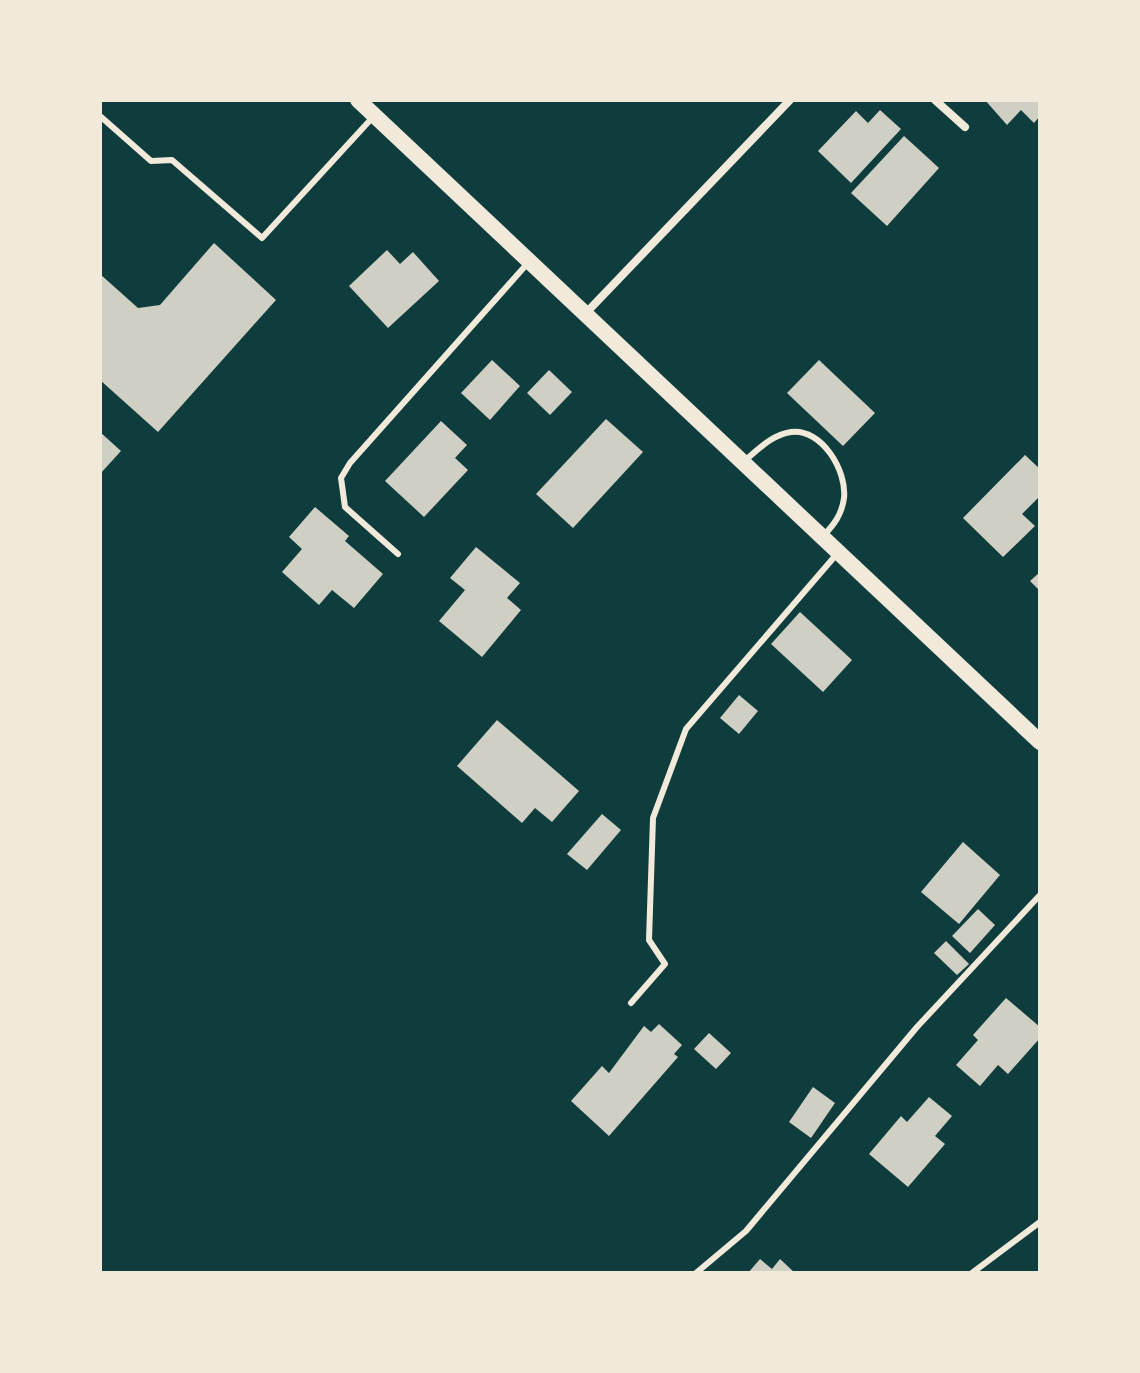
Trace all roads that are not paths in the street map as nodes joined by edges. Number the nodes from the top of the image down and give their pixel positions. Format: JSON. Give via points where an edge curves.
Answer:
{"nodes":[{"id":1,"x":358,"y":100,"type":"edge"},
{"id":2,"x":790,"y":100,"type":"edge"},
{"id":3,"x":935,"y":100,"type":"edge"},
{"id":4,"x":374,"y":115,"type":"junction"},
{"id":5,"x":100,"y":116,"type":"edge"},
{"id":6,"x":965,"y":127,"type":"dead end"},
{"id":7,"x":530,"y":261,"type":"junction"},
{"id":8,"x":586,"y":313,"type":"junction"},
{"id":9,"x":743,"y":462,"type":"junction"},
{"id":10,"x":822,"y":537,"type":"junction"},
{"id":11,"x":838,"y":552,"type":"junction"},
{"id":12,"x":398,"y":554,"type":"dead end"},
{"id":13,"x":1040,"y":742,"type":"edge"},
{"id":14,"x":1040,"y":895,"type":"edge"},
{"id":15,"x":631,"y":1003,"type":"dead end"},
{"id":16,"x":1040,"y":1222,"type":"edge"},
{"id":17,"x":696,"y":1273,"type":"edge"},
{"id":18,"x":972,"y":1273,"type":"edge"}],
"edges":[{"from":1,"to":4,"type":"main road"},
{"from":2,"to":8,"type":"street"},
{"from":3,"to":6,"type":"street"},
{"from":4,"to":5,"type":"lane","via":[[262,238],[172,160],[151,161]]},
{"from":4,"to":7,"type":"main road"},
{"from":7,"to":8,"type":"main road"},
{"from":7,"to":12,"type":"lane","via":[[341,478],[345,507]]},
{"from":8,"to":9,"type":"main road"},
{"from":9,"to":10,"type":"main road"},
{"from":9,"to":10,"type":"lane","via":[[770,439],[788,432],[821,443],[841,473],[844,493],[838,518]]},
{"from":10,"to":11,"type":"main road"},
{"from":11,"to":13,"type":"main road"},
{"from":11,"to":15,"type":"lane","via":[[686,729],[653,818],[649,940],[665,964]]},
{"from":14,"to":17,"type":"lane","via":[[917,1027],[746,1231]]},
{"from":16,"to":18,"type":"lane"}]}
